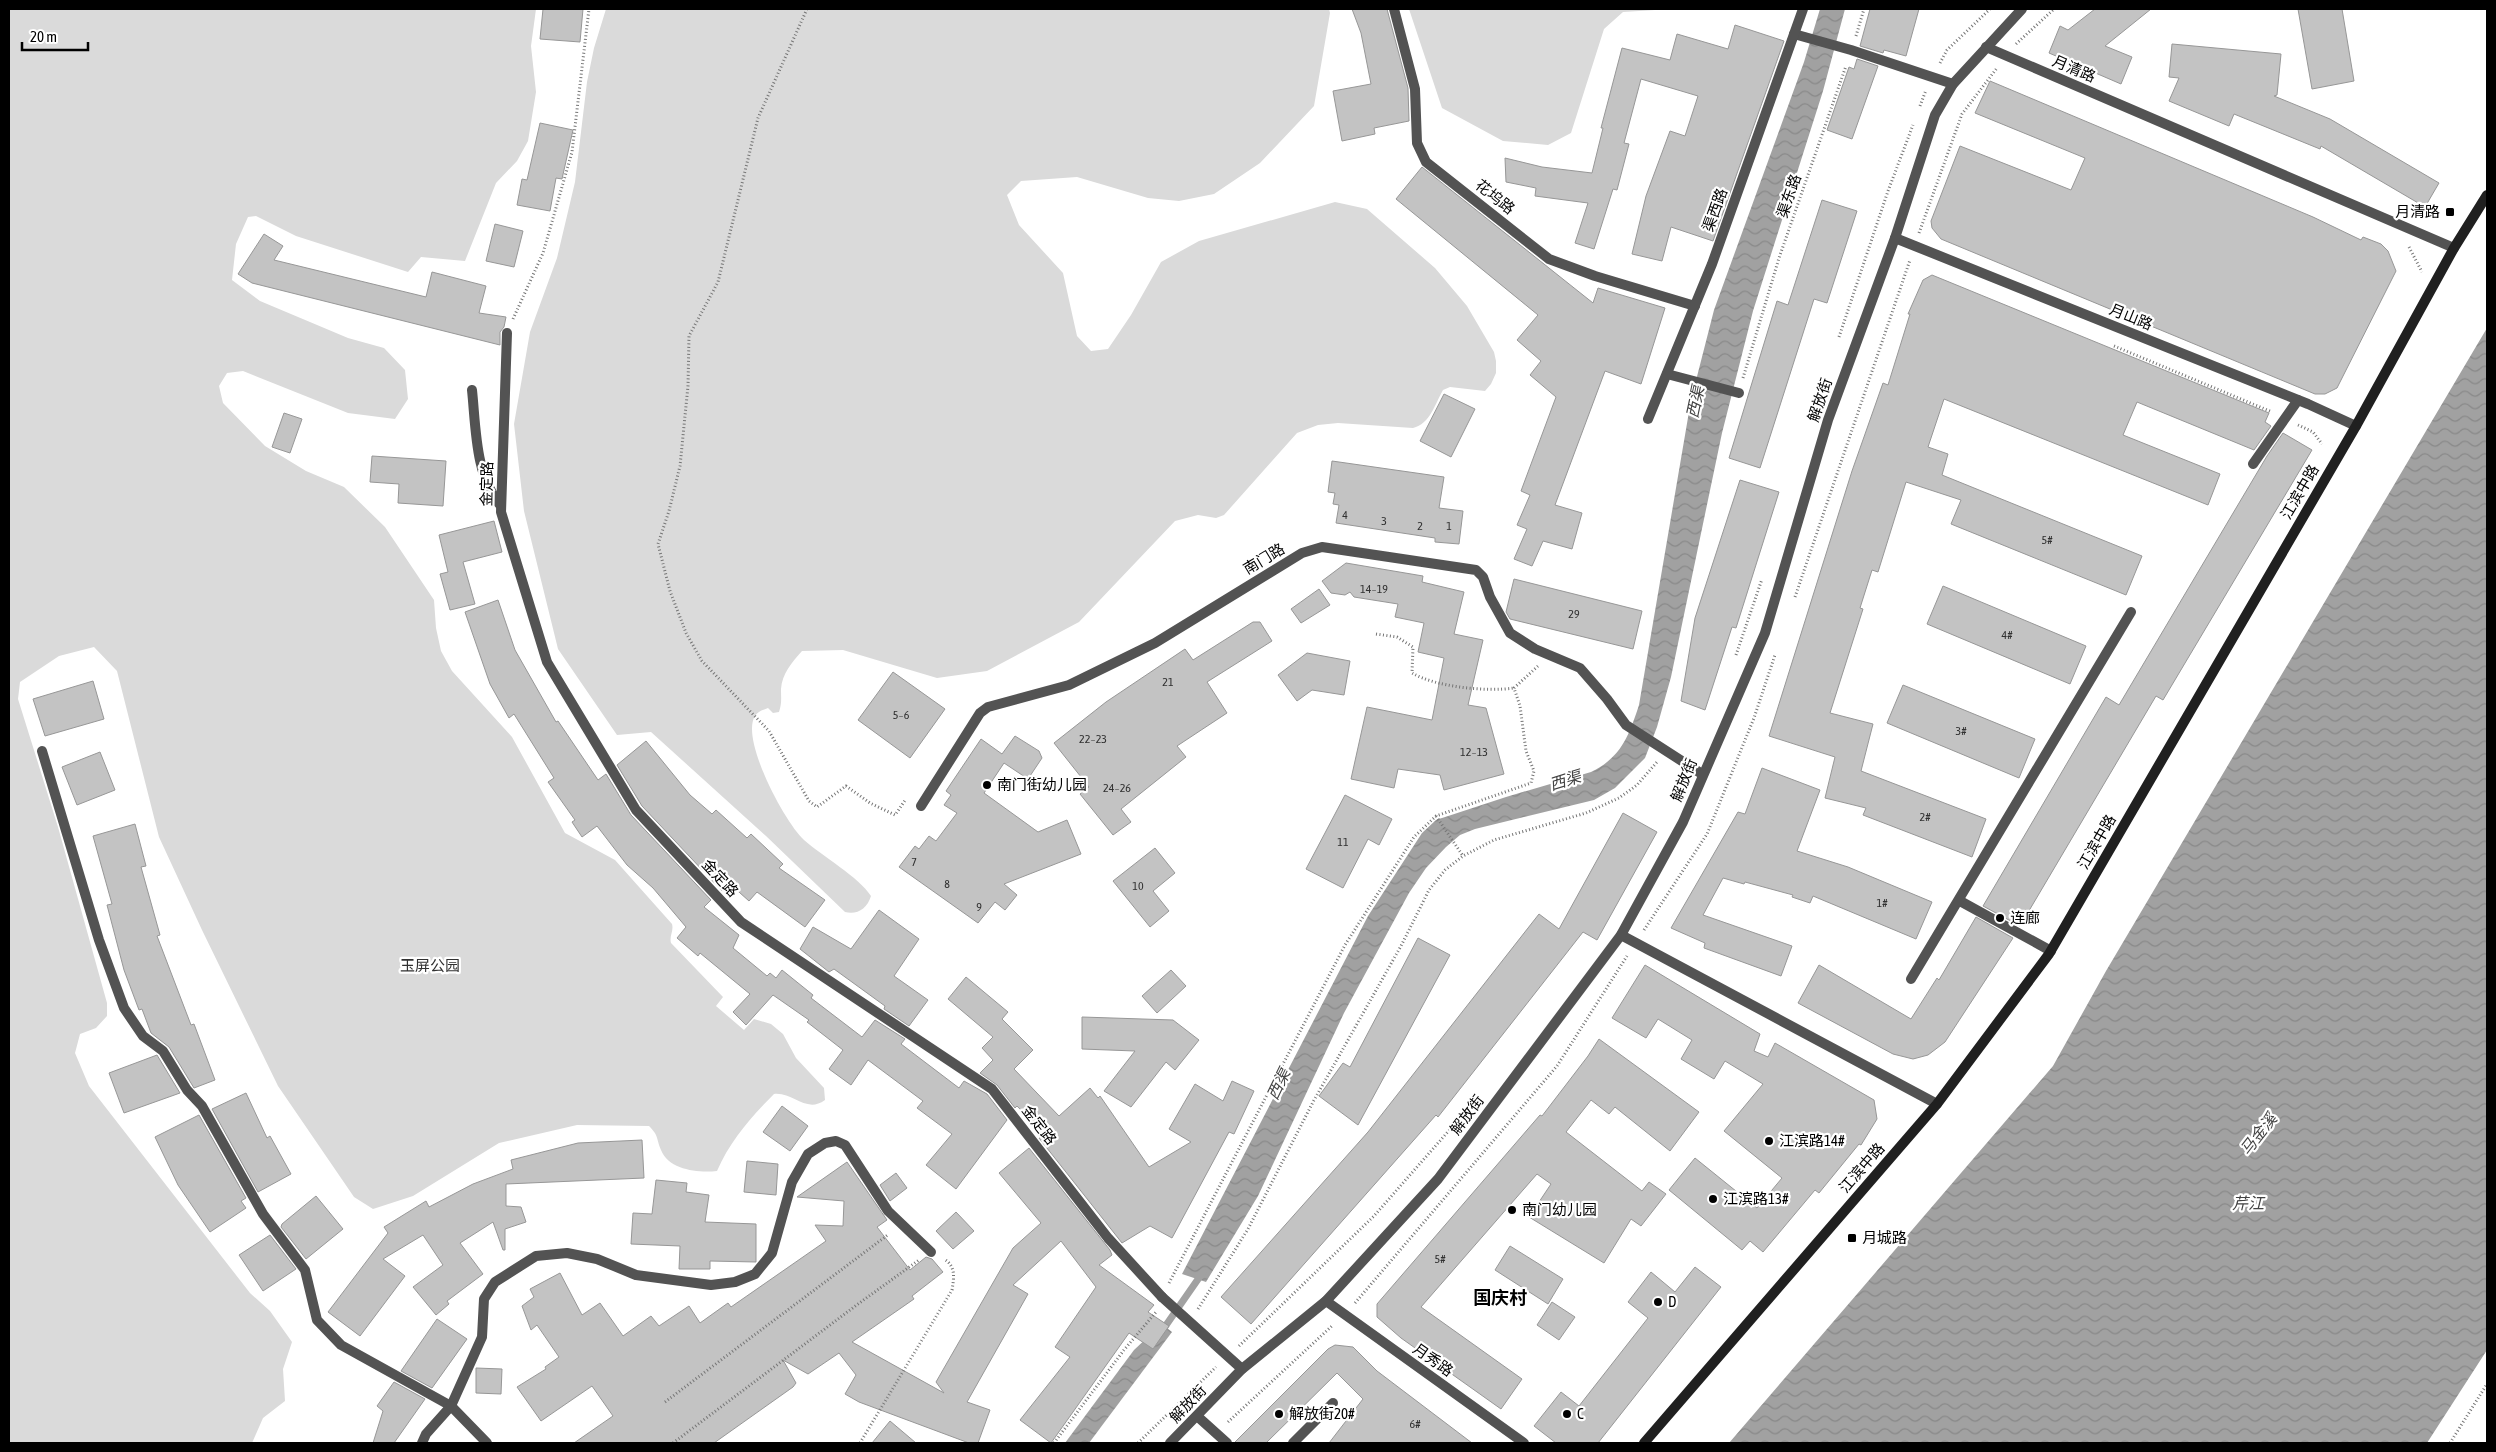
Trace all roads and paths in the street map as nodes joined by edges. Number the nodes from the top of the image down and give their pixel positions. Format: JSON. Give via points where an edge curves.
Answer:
{"nodes":[{"id":1,"x":589,"y":9,"type":"edge"},
{"id":2,"x":807,"y":9,"type":"edge"},
{"id":3,"x":1394,"y":9,"type":"edge"},
{"id":4,"x":1803,"y":9,"type":"edge"},
{"id":5,"x":1864,"y":9,"type":"edge"},
{"id":6,"x":1990,"y":9,"type":"edge"},
{"id":7,"x":2022,"y":9,"type":"edge"},
{"id":8,"x":2054,"y":9,"type":"edge"},
{"id":9,"x":1794,"y":34,"type":"junction"},
{"id":10,"x":1986,"y":46,"type":"junction"},
{"id":11,"x":1851,"y":50,"type":"junction"},
{"id":12,"x":2005,"y":55,"type":"junction"},
{"id":13,"x":1931,"y":77,"type":"junction"},
{"id":14,"x":1953,"y":84,"type":"junction"},
{"id":15,"x":1918,"y":112,"type":"dead end"},
{"id":16,"x":1914,"y":120,"type":"dead end"},
{"id":17,"x":2487,"y":195,"type":"edge"},
{"id":18,"x":1895,"y":238,"type":"junction"},
{"id":19,"x":1915,"y":246,"type":"junction"},
{"id":20,"x":2454,"y":248,"type":"junction"},
{"id":21,"x":1910,"y":261,"type":"junction"},
{"id":22,"x":1919,"y":265,"type":"dead end"},
{"id":23,"x":1695,"y":306,"type":"junction"},
{"id":24,"x":507,"y":333,"type":"joint"},
{"id":25,"x":1839,"y":338,"type":"dead end"},
{"id":26,"x":2111,"y":344,"type":"dead end"},
{"id":27,"x":1667,"y":374,"type":"junction"},
{"id":28,"x":472,"y":390,"type":"dead end"},
{"id":29,"x":1739,"y":393,"type":"joint"},
{"id":30,"x":2298,"y":400,"type":"junction"},
{"id":31,"x":1648,"y":419,"type":"dead end"},
{"id":32,"x":2285,"y":419,"type":"junction"},
{"id":33,"x":2356,"y":426,"type":"junction"},
{"id":34,"x":2322,"y":444,"type":"dead end"},
{"id":35,"x":2253,"y":464,"type":"dead end"},
{"id":36,"x":502,"y":506,"type":"junction"},
{"id":37,"x":1765,"y":570,"type":"dead end"},
{"id":38,"x":1794,"y":600,"type":"dead end"},
{"id":39,"x":2131,"y":612,"type":"dead end"},
{"id":40,"x":1376,"y":634,"type":"dead end"},
{"id":41,"x":1775,"y":654,"type":"dead end"},
{"id":42,"x":1550,"y":656,"type":"junction"},
{"id":43,"x":1733,"y":664,"type":"dead end"},
{"id":44,"x":1514,"y":688,"type":"junction"},
{"id":45,"x":42,"y":751,"type":"dead end"},
{"id":46,"x":1666,"y":751,"type":"junction"},
{"id":47,"x":1702,"y":774,"type":"junction"},
{"id":48,"x":921,"y":806,"type":"joint"},
{"id":49,"x":1436,"y":816,"type":"junction"},
{"id":50,"x":1463,"y":856,"type":"junction"},
{"id":51,"x":1960,"y":901,"type":"junction"},
{"id":52,"x":1621,"y":935,"type":"junction"},
{"id":53,"x":1636,"y":943,"type":"junction"},
{"id":54,"x":2051,"y":951,"type":"junction"},
{"id":55,"x":1911,"y":979,"type":"dead end"},
{"id":56,"x":1937,"y":1104,"type":"junction"},
{"id":57,"x":1469,"y":1108,"type":"dead end"},
{"id":58,"x":902,"y":1224,"type":"junction"},
{"id":59,"x":931,"y":1252,"type":"junction"},
{"id":60,"x":1162,"y":1297,"type":"junction"},
{"id":61,"x":1326,"y":1301,"type":"junction"},
{"id":62,"x":1344,"y":1315,"type":"junction"},
{"id":63,"x":1190,"y":1322,"type":"junction"},
{"id":64,"x":1232,"y":1352,"type":"dead end"},
{"id":65,"x":1218,"y":1365,"type":"dead end"},
{"id":66,"x":1242,"y":1369,"type":"junction"},
{"id":67,"x":2487,"y":1384,"type":"edge"},
{"id":68,"x":665,"y":1402,"type":"dead end"},
{"id":69,"x":1333,"y":1403,"type":"dead end"},
{"id":70,"x":451,"y":1406,"type":"junction"},
{"id":71,"x":1197,"y":1416,"type":"junction"},
{"id":72,"x":1216,"y":1433,"type":"junction"},
{"id":73,"x":422,"y":1443,"type":"edge"},
{"id":74,"x":487,"y":1443,"type":"edge"},
{"id":75,"x":673,"y":1443,"type":"edge"},
{"id":76,"x":860,"y":1443,"type":"edge"},
{"id":77,"x":1054,"y":1443,"type":"edge"},
{"id":78,"x":1138,"y":1443,"type":"edge"},
{"id":79,"x":1170,"y":1443,"type":"edge"},
{"id":80,"x":1227,"y":1443,"type":"edge"},
{"id":81,"x":1293,"y":1443,"type":"edge"},
{"id":82,"x":1524,"y":1443,"type":"edge"},
{"id":83,"x":1644,"y":1443,"type":"edge"},
{"id":84,"x":2450,"y":1443,"type":"edge"}],
"edges":[{"from":1,"to":24,"type":"path","via":[[572,152],[544,254]]},
{"from":2,"to":48,"type":"path","via":[[758,118],[718,282],[689,336],[680,466],[658,544],[670,591],[686,633],[702,660],[769,731],[809,801],[817,807],[846,786],[895,815],[907,797]]},
{"from":3,"to":23,"type":"street","name":"花坞路","via":[[1415,89],[1417,143],[1426,162],[1549,259]]},
{"from":4,"to":9,"type":"street","name":"渠西路"},
{"from":5,"to":11,"type":"path","name":"渠东路"},
{"from":6,"to":13,"type":"path","via":[[1948,50]]},
{"from":7,"to":10,"type":"street","name":"解放街"},
{"from":8,"to":12,"type":"path"},
{"from":9,"to":11,"type":"street"},
{"from":9,"to":23,"type":"street","name":"渠西路"},
{"from":10,"to":12,"type":"street","name":"月清路"},
{"from":10,"to":14,"type":"street","name":"解放街"},
{"from":11,"to":13,"type":"street"},
{"from":11,"to":29,"type":"path","name":"渠东路","via":[[1779,258]]},
{"from":12,"to":19,"type":"path","via":[[1962,114]]},
{"from":12,"to":20,"type":"street","name":"月清路"},
{"from":13,"to":14,"type":"street"},
{"from":13,"to":15,"type":"path"},
{"from":14,"to":18,"type":"street","name":"解放街","via":[[1935,116]]},
{"from":16,"to":25,"type":"path"},
{"from":17,"to":20,"type":"main road","name":"江滨中路"},
{"from":18,"to":19,"type":"street","name":"月山路"},
{"from":18,"to":47,"type":"street","name":"解放街","via":[[1828,420],[1765,633]]},
{"from":19,"to":21,"type":"path"},
{"from":19,"to":30,"type":"street","name":"月山路"},
{"from":20,"to":33,"type":"main road","name":"江滨中路"},
{"from":21,"to":22,"type":"path"},
{"from":21,"to":38,"type":"path"},
{"from":23,"to":27,"type":"street","name":"渠西路"},
{"from":24,"to":36,"type":"street","name":"金定路"},
{"from":26,"to":32,"type":"path","via":[[2266,408]]},
{"from":27,"to":29,"type":"street"},
{"from":27,"to":31,"type":"street","name":"渠西路"},
{"from":28,"to":36,"type":"street","via":[[487,486]]},
{"from":30,"to":32,"type":"street"},
{"from":30,"to":33,"type":"street","name":"月山路"},
{"from":32,"to":34,"type":"path","via":[[2313,432]]},
{"from":32,"to":35,"type":"street"},
{"from":33,"to":54,"type":"main road","name":"江滨中路"},
{"from":36,"to":60,"type":"street","name":"金定路","via":[[501,512],[547,662],[636,810],[741,922],[992,1090],[1108,1238]]},
{"from":37,"to":43,"type":"path"},
{"from":39,"to":51,"type":"street"},
{"from":40,"to":44,"type":"path","via":[[1397,637],[1413,647],[1412,673],[1423,680],[1481,689]]},
{"from":41,"to":53,"type":"path","via":[[1754,718],[1707,834]]},
{"from":42,"to":44,"type":"path"},
{"from":42,"to":46,"type":"street","name":"南门路","via":[[1580,668],[1626,725]]},
{"from":42,"to":48,"type":"street","name":"南门路","via":[[1515,638],[1505,628],[1483,577],[1476,570],[1322,547],[1312,549],[1155,643],[1069,685],[988,707],[980,713]]},
{"from":44,"to":49,"type":"path","via":[[1520,706],[1526,751],[1534,772],[1531,783]]},
{"from":45,"to":70,"type":"street","via":[[99,940],[124,1008],[143,1036],[163,1051],[187,1090],[202,1106],[263,1214],[305,1270],[317,1320],[341,1345]]},
{"from":46,"to":47,"type":"street"},
{"from":46,"to":50,"type":"path","via":[[1637,785],[1619,798],[1586,813],[1494,840]]},
{"from":47,"to":52,"type":"street","name":"解放街","via":[[1683,822]]},
{"from":49,"to":50,"type":"path"},
{"from":49,"to":60,"type":"path","via":[[1414,838],[1345,945]]},
{"from":50,"to":63,"type":"path","via":[[1445,870],[1430,890],[1313,1102],[1248,1229]]},
{"from":51,"to":54,"type":"street"},
{"from":51,"to":55,"type":"street"},
{"from":52,"to":53,"type":"street"},
{"from":52,"to":61,"type":"street","name":"解放街","via":[[1438,1179]]},
{"from":53,"to":56,"type":"street"},
{"from":53,"to":62,"type":"path","via":[[1557,1066]]},
{"from":54,"to":56,"type":"main road","name":"江滨中路"},
{"from":56,"to":83,"type":"main road","name":"江滨中路"},
{"from":57,"to":64,"type":"path","via":[[1374,1216]]},
{"from":58,"to":59,"type":"street"},
{"from":58,"to":68,"type":"path"},
{"from":58,"to":70,"type":"street","via":[[888,1211],[845,1145],[836,1141],[825,1142],[808,1154],[792,1182],[772,1253],[755,1274],[735,1282],[711,1286],[636,1275],[597,1259],[566,1253],[536,1256],[495,1282],[484,1299],[482,1337]]},
{"from":59,"to":75,"type":"path"},
{"from":59,"to":76,"type":"path","via":[[949,1262],[954,1273],[952,1290]]},
{"from":60,"to":63,"type":"street","name":"金定路"},
{"from":60,"to":77,"type":"path","via":[[1156,1312]]},
{"from":61,"to":62,"type":"street","name":"月秀路"},
{"from":61,"to":66,"type":"street","name":"解放街"},
{"from":62,"to":72,"type":"path"},
{"from":62,"to":82,"type":"street","name":"月秀路"},
{"from":63,"to":66,"type":"street","name":"金定路"},
{"from":65,"to":78,"type":"path"},
{"from":66,"to":71,"type":"street","name":"解放街"},
{"from":67,"to":84,"type":"path"},
{"from":69,"to":81,"type":"street"},
{"from":70,"to":73,"type":"street"},
{"from":70,"to":74,"type":"street"},
{"from":71,"to":72,"type":"street"},
{"from":71,"to":79,"type":"street","name":"解放街"},
{"from":72,"to":80,"type":"street"}]}
